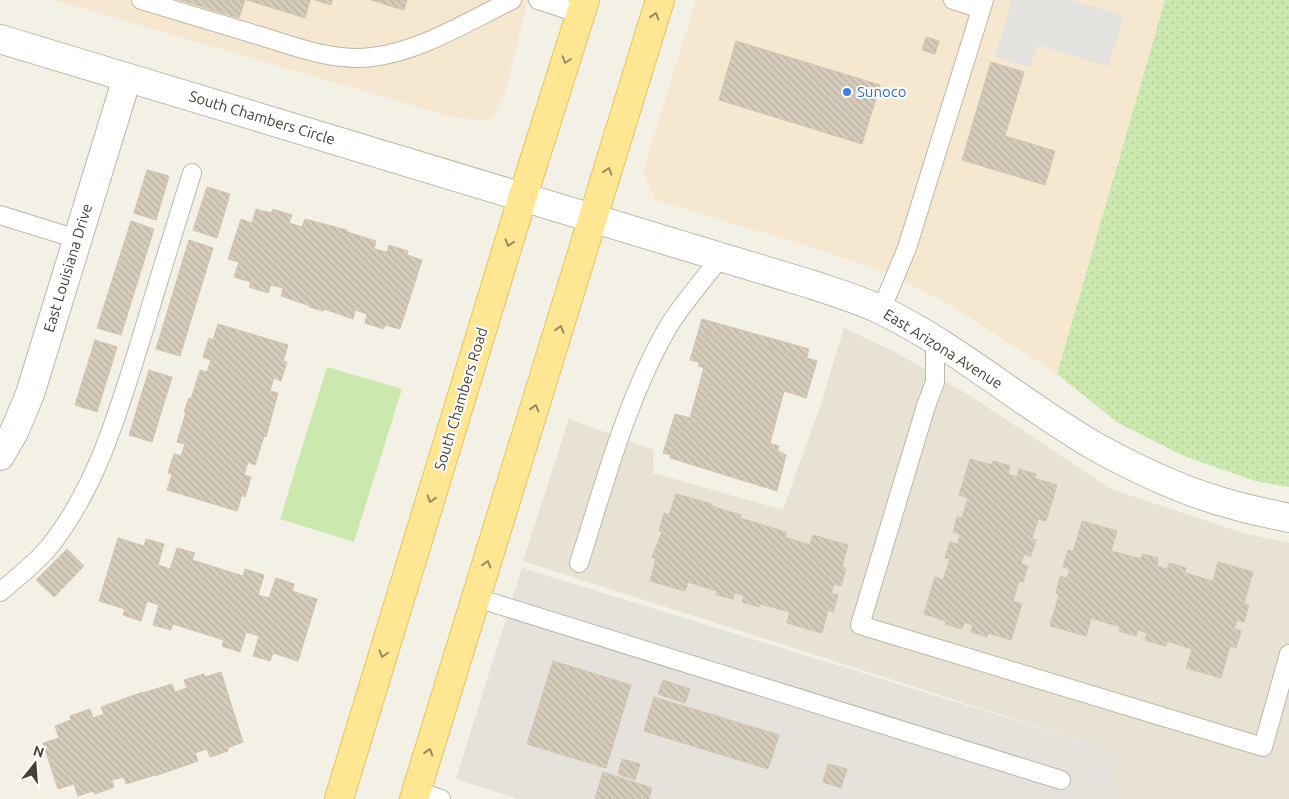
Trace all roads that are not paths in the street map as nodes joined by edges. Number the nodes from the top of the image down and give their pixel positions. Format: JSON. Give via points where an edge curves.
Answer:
{"nodes":[{"id":1,"x":141,"y":0,"type":"edge"},
{"id":2,"x":512,"y":0,"type":"edge"},
{"id":3,"x":538,"y":0,"type":"edge"},
{"id":4,"x":660,"y":0,"type":"edge"},
{"id":5,"x":953,"y":0,"type":"edge"},
{"id":6,"x":983,"y":4,"type":"edge"},
{"id":7,"x":583,"y":7,"type":"edge"},
{"id":8,"x":0,"y":39,"type":"edge"},
{"id":9,"x":127,"y":78,"type":"junction"},
{"id":10,"x":192,"y":173,"type":"dead end"},
{"id":11,"x":523,"y":196,"type":"junction"},
{"id":12,"x":0,"y":215,"type":"edge"},
{"id":13,"x":594,"y":218,"type":"junction"},
{"id":14,"x":77,"y":240,"type":"junction"},
{"id":15,"x":720,"y":257,"type":"junction"},
{"id":16,"x":881,"y":310,"type":"junction"},
{"id":17,"x":935,"y":340,"type":"junction"},
{"id":18,"x":0,"y":456,"type":"edge"},
{"id":19,"x":1289,"y":518,"type":"edge"},
{"id":20,"x":579,"y":563,"type":"dead end"},
{"id":21,"x":0,"y":592,"type":"edge"},
{"id":22,"x":477,"y":598,"type":"junction"},
{"id":23,"x":1289,"y":654,"type":"edge"},
{"id":24,"x":1061,"y":780,"type":"dead end"},
{"id":25,"x":424,"y":796,"type":"edge"},
{"id":26,"x":339,"y":799,"type":"edge"}],
"edges":[{"from":1,"to":2,"type":"lane","via":[[304,49],[360,58],[419,45]]},
{"from":3,"to":7,"type":"lane"},
{"from":13,"to":4,"type":"main road","one_way":true},
{"from":5,"to":6,"type":"lane"},
{"from":6,"to":16,"type":"lane","via":[[907,248]]},
{"from":7,"to":11,"type":"main road","name":"South Chambers Road","one_way":true},
{"from":8,"to":9,"type":"street","name":"South Chambers Circle"},
{"from":9,"to":11,"type":"street","name":"South Chambers Circle"},
{"from":9,"to":14,"type":"street","name":"East Louisiana Drive"},
{"from":10,"to":21,"type":"lane","via":[[123,396],[98,463],[74,512],[49,547]]},
{"from":11,"to":13,"type":"street","name":"East Arizona Avenue"},
{"from":11,"to":26,"type":"main road","name":"South Chambers Road","one_way":true},
{"from":12,"to":14,"type":"lane"},
{"from":13,"to":15,"type":"street","name":"East Arizona Avenue"},
{"from":22,"to":13,"type":"main road","one_way":true},
{"from":14,"to":18,"type":"street","name":"East Louisiana Drive","via":[[27,400]]},
{"from":15,"to":16,"type":"street","name":"East Arizona Avenue","via":[[832,291]]},
{"from":15,"to":20,"type":"lane","via":[[669,326],[646,371],[623,428]]},
{"from":16,"to":17,"type":"street","name":"East Arizona Avenue"},
{"from":17,"to":19,"type":"street","name":"East Arizona Avenue","via":[[1069,431],[1130,465],[1195,493]]},
{"from":17,"to":23,"type":"lane","via":[[935,382],[860,625],[1263,747]]},
{"from":22,"to":24,"type":"lane"},
{"from":25,"to":22,"type":"main road","one_way":true}]}
